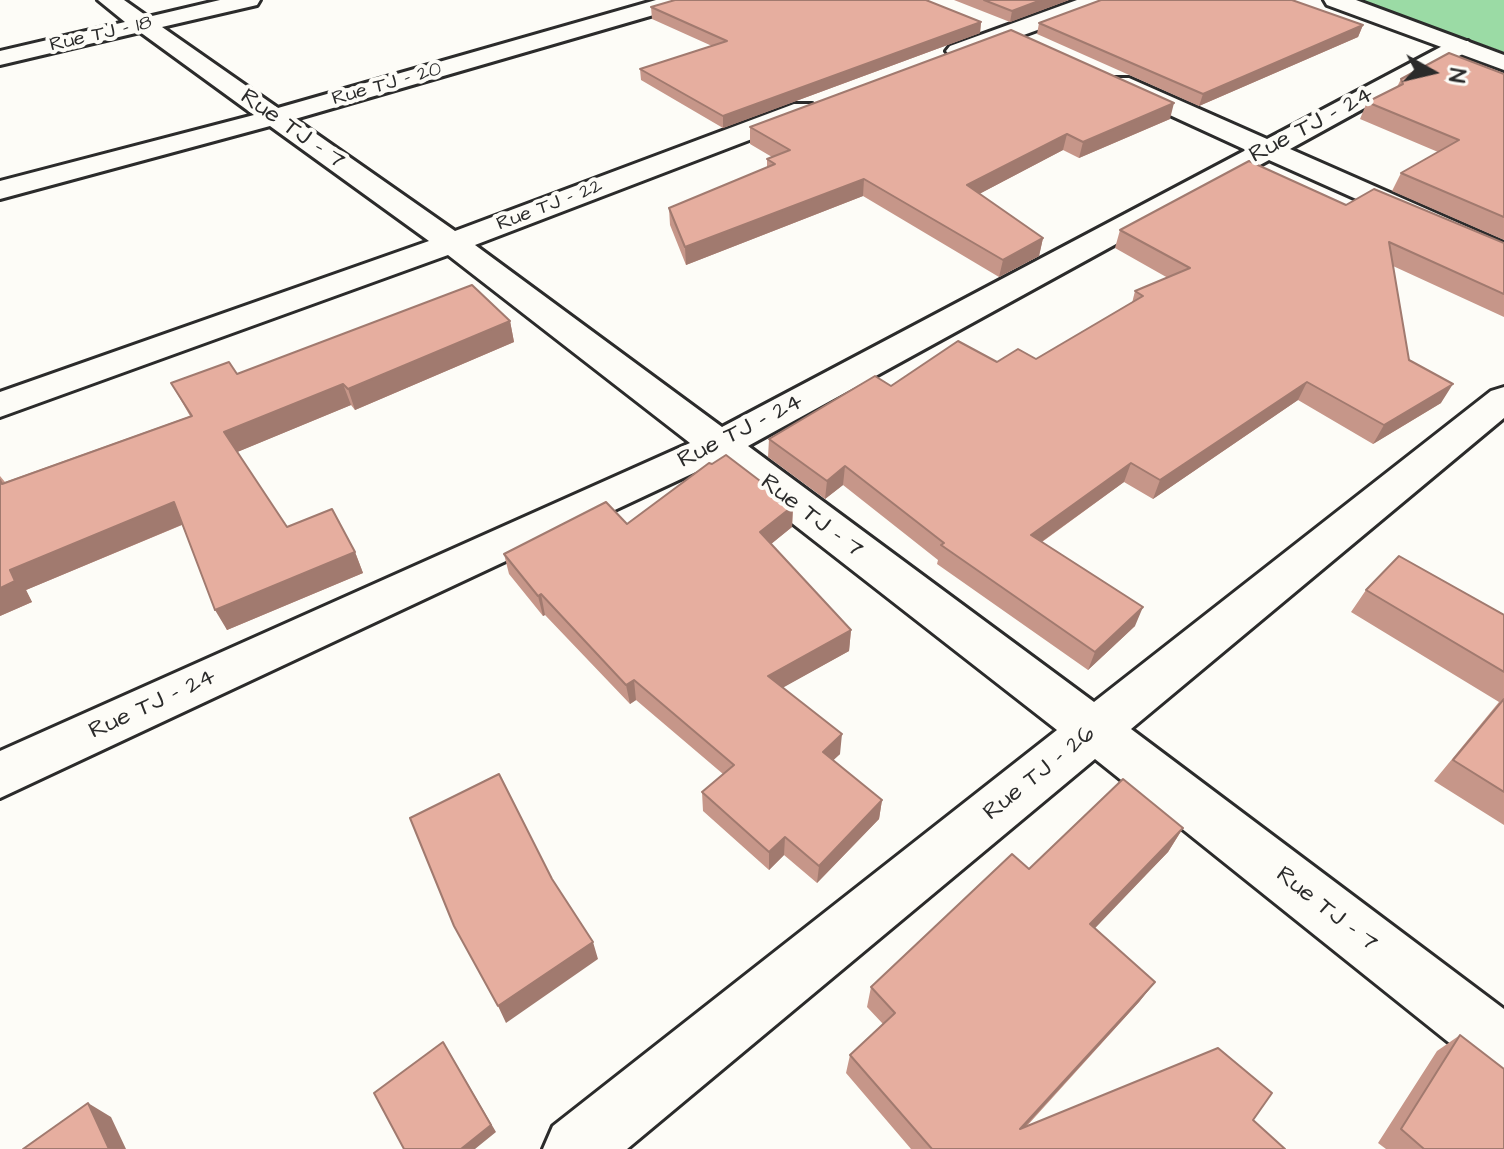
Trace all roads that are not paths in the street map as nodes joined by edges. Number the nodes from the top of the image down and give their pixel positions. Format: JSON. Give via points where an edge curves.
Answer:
{"nodes":[{"id":1,"x":109,"y":0,"type":"edge"},
{"id":2,"x":249,"y":0,"type":"edge"},
{"id":3,"x":680,"y":0,"type":"edge"},
{"id":4,"x":1098,"y":0,"type":"edge"},
{"id":5,"x":1335,"y":0,"type":"edge"},
{"id":6,"x":966,"y":16,"type":"edge"},
{"id":7,"x":143,"y":25,"type":"junction"},
{"id":8,"x":1006,"y":32,"type":"junction"},
{"id":9,"x":1035,"y":46,"type":"edge"},
{"id":10,"x":1460,"y":46,"type":"junction"},
{"id":11,"x":0,"y":58,"type":"edge"},
{"id":12,"x":933,"y":60,"type":"edge"},
{"id":13,"x":1504,"y":63,"type":"edge"},
{"id":14,"x":1094,"y":72,"type":"edge"},
{"id":15,"x":831,"y":99,"type":"edge"},
{"id":16,"x":275,"y":117,"type":"junction"},
{"id":17,"x":1268,"y":150,"type":"junction"},
{"id":18,"x":0,"y":190,"type":"edge"},
{"id":19,"x":452,"y":243,"type":"junction"},
{"id":20,"x":1504,"y":255,"type":"edge"},
{"id":21,"x":1504,"y":399,"type":"edge"},
{"id":22,"x":0,"y":405,"type":"edge"},
{"id":23,"x":718,"y":446,"type":"junction"},
{"id":24,"x":1094,"y":730,"type":"junction"},
{"id":25,"x":0,"y":775,"type":"edge"},
{"id":26,"x":1504,"y":1047,"type":"edge"},
{"id":27,"x":576,"y":1149,"type":"edge"}],
"edges":[{"from":1,"to":7,"type":"street","name":"Rue TJ - 7"},
{"from":2,"to":7,"type":"street","name":"Rue TJ - 18"},
{"from":3,"to":16,"type":"street","name":"Rue TJ - 20"},
{"from":4,"to":8,"type":"street"},
{"from":5,"to":10,"type":"street"},
{"from":6,"to":8,"type":"street"},
{"from":7,"to":11,"type":"street","name":"Rue TJ - 18"},
{"from":7,"to":16,"type":"street","name":"Rue TJ - 7"},
{"from":8,"to":9,"type":"street"},
{"from":8,"to":12,"type":"street"},
{"from":10,"to":13,"type":"street"},
{"from":10,"to":17,"type":"street","name":"Rue TJ - 24"},
{"from":14,"to":17,"type":"street"},
{"from":15,"to":19,"type":"street","name":"Rue TJ - 22"},
{"from":16,"to":18,"type":"street","name":"Rue TJ - 20"},
{"from":16,"to":19,"type":"street","name":"Rue TJ - 7"},
{"from":17,"to":20,"type":"street"},
{"from":17,"to":23,"type":"street","name":"Rue TJ - 24"},
{"from":19,"to":22,"type":"street","name":"Rue TJ - 22"},
{"from":19,"to":23,"type":"street","name":"Rue TJ - 7"},
{"from":21,"to":24,"type":"street","name":"Rue TJ - 26"},
{"from":23,"to":24,"type":"street","name":"Rue TJ - 7"},
{"from":23,"to":25,"type":"street","name":"Rue TJ - 24"},
{"from":24,"to":26,"type":"street","name":"Rue TJ - 7"},
{"from":24,"to":27,"type":"street","name":"Rue TJ - 26"}]}
